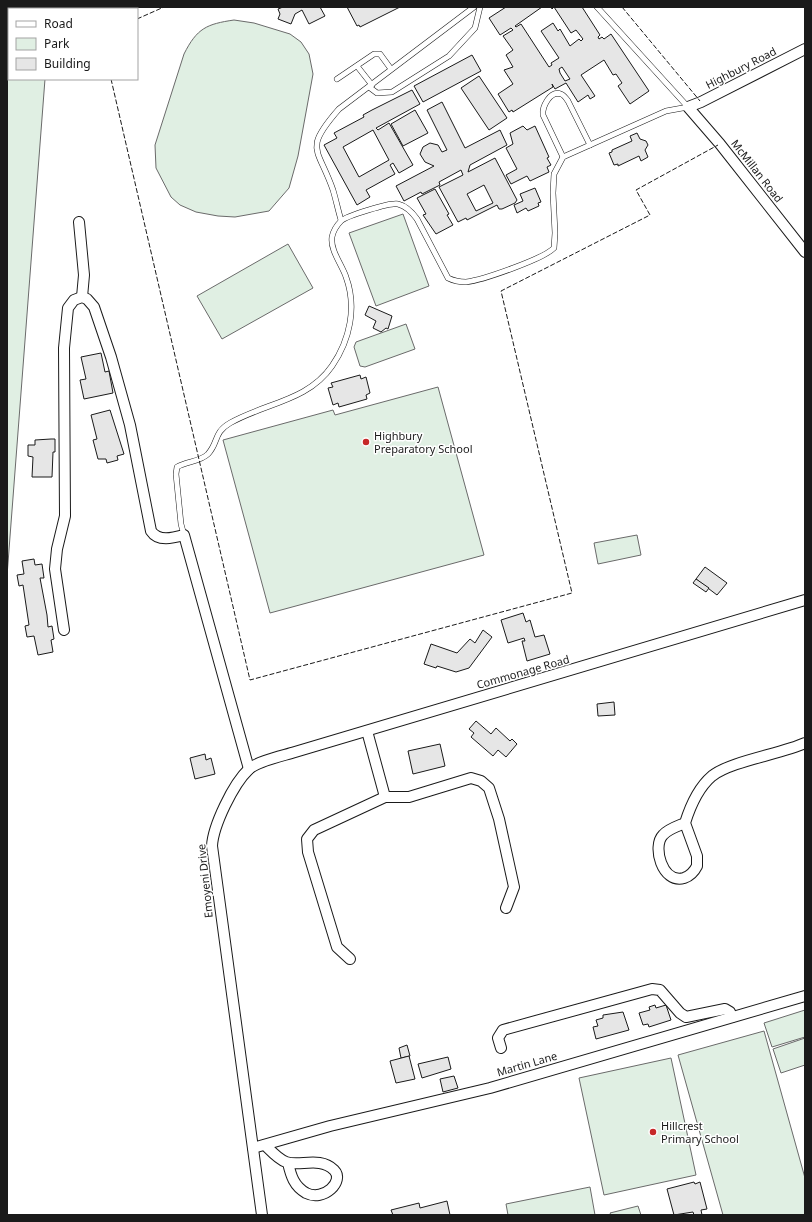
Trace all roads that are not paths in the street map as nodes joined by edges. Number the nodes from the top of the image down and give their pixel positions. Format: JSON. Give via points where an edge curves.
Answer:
{"nodes":[{"id":1,"x":474,"y":7,"type":"edge"},
{"id":2,"x":480,"y":7,"type":"edge"},
{"id":3,"x":597,"y":7,"type":"edge"},
{"id":4,"x":805,"y":49,"type":"edge"},
{"id":5,"x":357,"y":66,"type":"junction"},
{"id":6,"x":391,"y":69,"type":"junction"},
{"id":7,"x":338,"y":79,"type":"dead end"},
{"id":8,"x":370,"y":86,"type":"junction"},
{"id":9,"x":688,"y":107,"type":"junction"},
{"id":10,"x":590,"y":145,"type":"junction"},
{"id":11,"x":563,"y":157,"type":"junction"},
{"id":12,"x":341,"y":220,"type":"junction"},
{"id":13,"x":79,"y":222,"type":"dead end"},
{"id":14,"x":805,"y":252,"type":"edge"},
{"id":15,"x":82,"y":297,"type":"junction"},
{"id":16,"x":184,"y":535,"type":"junction"},
{"id":17,"x":805,"y":600,"type":"edge"},
{"id":18,"x":64,"y":630,"type":"dead end"},
{"id":19,"x":367,"y":730,"type":"junction"},
{"id":20,"x":805,"y":743,"type":"edge"},
{"id":21,"x":249,"y":769,"type":"junction"},
{"id":22,"x":385,"y":797,"type":"junction"},
{"id":23,"x":685,"y":823,"type":"junction"},
{"id":24,"x":506,"y":908,"type":"dead end"},
{"id":25,"x":350,"y":959,"type":"dead end"},
{"id":26,"x":805,"y":996,"type":"edge"},
{"id":27,"x":732,"y":1017,"type":"junction"},
{"id":28,"x":500,"y":1048,"type":"dead end"},
{"id":29,"x":265,"y":1145,"type":"junction"},
{"id":30,"x":253,"y":1148,"type":"junction"},
{"id":31,"x":288,"y":1163,"type":"junction"},
{"id":32,"x":262,"y":1215,"type":"edge"}],
"edges":[{"from":1,"to":6,"type":"lane"},
{"from":2,"to":8,"type":"lane","via":[[475,28],[448,56],[392,92],[377,93]]},
{"from":3,"to":9,"type":"lane"},
{"from":4,"to":9,"type":"street","name":"Highbury Road"},
{"from":5,"to":6,"type":"lane","via":[[377,53]]},
{"from":5,"to":7,"type":"lane"},
{"from":5,"to":8,"type":"lane"},
{"from":6,"to":8,"type":"lane"},
{"from":8,"to":12,"type":"lane","via":[[339,109],[324,126],[316,146],[316,152],[333,190]]},
{"from":9,"to":10,"type":"lane","via":[[666,111]]},
{"from":9,"to":14,"type":"street","name":"McMillan Road"},
{"from":10,"to":11,"type":"lane"},
{"from":10,"to":11,"type":"lane","via":[[568,100],[562,95],[555,94],[547,100],[542,109]]},
{"from":11,"to":12,"type":"lane","via":[[554,174],[554,248],[523,264],[489,276],[466,282],[448,278],[417,219],[411,211],[398,204],[389,204]]},
{"from":12,"to":16,"type":"lane","via":[[334,231],[332,242],[346,277],[352,309],[350,325],[338,358],[323,378],[308,389],[294,398],[232,422],[218,433],[208,453],[177,467],[180,517]]},
{"from":13,"to":15,"type":"street","via":[[84,275]]},
{"from":15,"to":16,"type":"street","via":[[94,307],[120,385],[151,531],[162,538]]},
{"from":15,"to":18,"type":"street","via":[[74,300],[68,308],[64,348],[65,516],[55,569]]},
{"from":16,"to":21,"type":"street"},
{"from":17,"to":19,"type":"street","name":"Commonage Road"},
{"from":19,"to":21,"type":"street","name":"Commonage Road","via":[[268,760]]},
{"from":19,"to":22,"type":"street"},
{"from":20,"to":23,"type":"street","via":[[744,762],[713,775],[697,796]]},
{"from":21,"to":30,"type":"street","name":"Emoyeni Drive","via":[[225,806],[212,837],[212,846]]},
{"from":22,"to":24,"type":"street","via":[[409,797],[471,778],[478,779],[486,785],[491,792],[499,819],[514,887]]},
{"from":22,"to":25,"type":"street","via":[[314,830],[308,839],[308,852],[337,947]]},
{"from":23,"to":23,"type":"street","via":[[697,856],[697,866],[689,876],[675,879],[665,870],[659,855],[658,842],[662,835]]},
{"from":26,"to":27,"type":"street","name":"Martin Lane"},
{"from":27,"to":28,"type":"street","via":[[730,1012],[724,1009],[686,1017],[660,990],[652,989],[503,1030],[498,1038]]},
{"from":27,"to":29,"type":"street","name":"Martin Lane","via":[[490,1088],[330,1126]]},
{"from":29,"to":30,"type":"street","name":"Martin Lane"},
{"from":29,"to":31,"type":"street","via":[[277,1157]]},
{"from":30,"to":32,"type":"street","name":"Emoyeni Drive"},
{"from":31,"to":31,"type":"street","via":[[314,1162],[332,1168],[336,1176],[332,1189],[322,1195],[310,1195],[295,1184]]}]}
